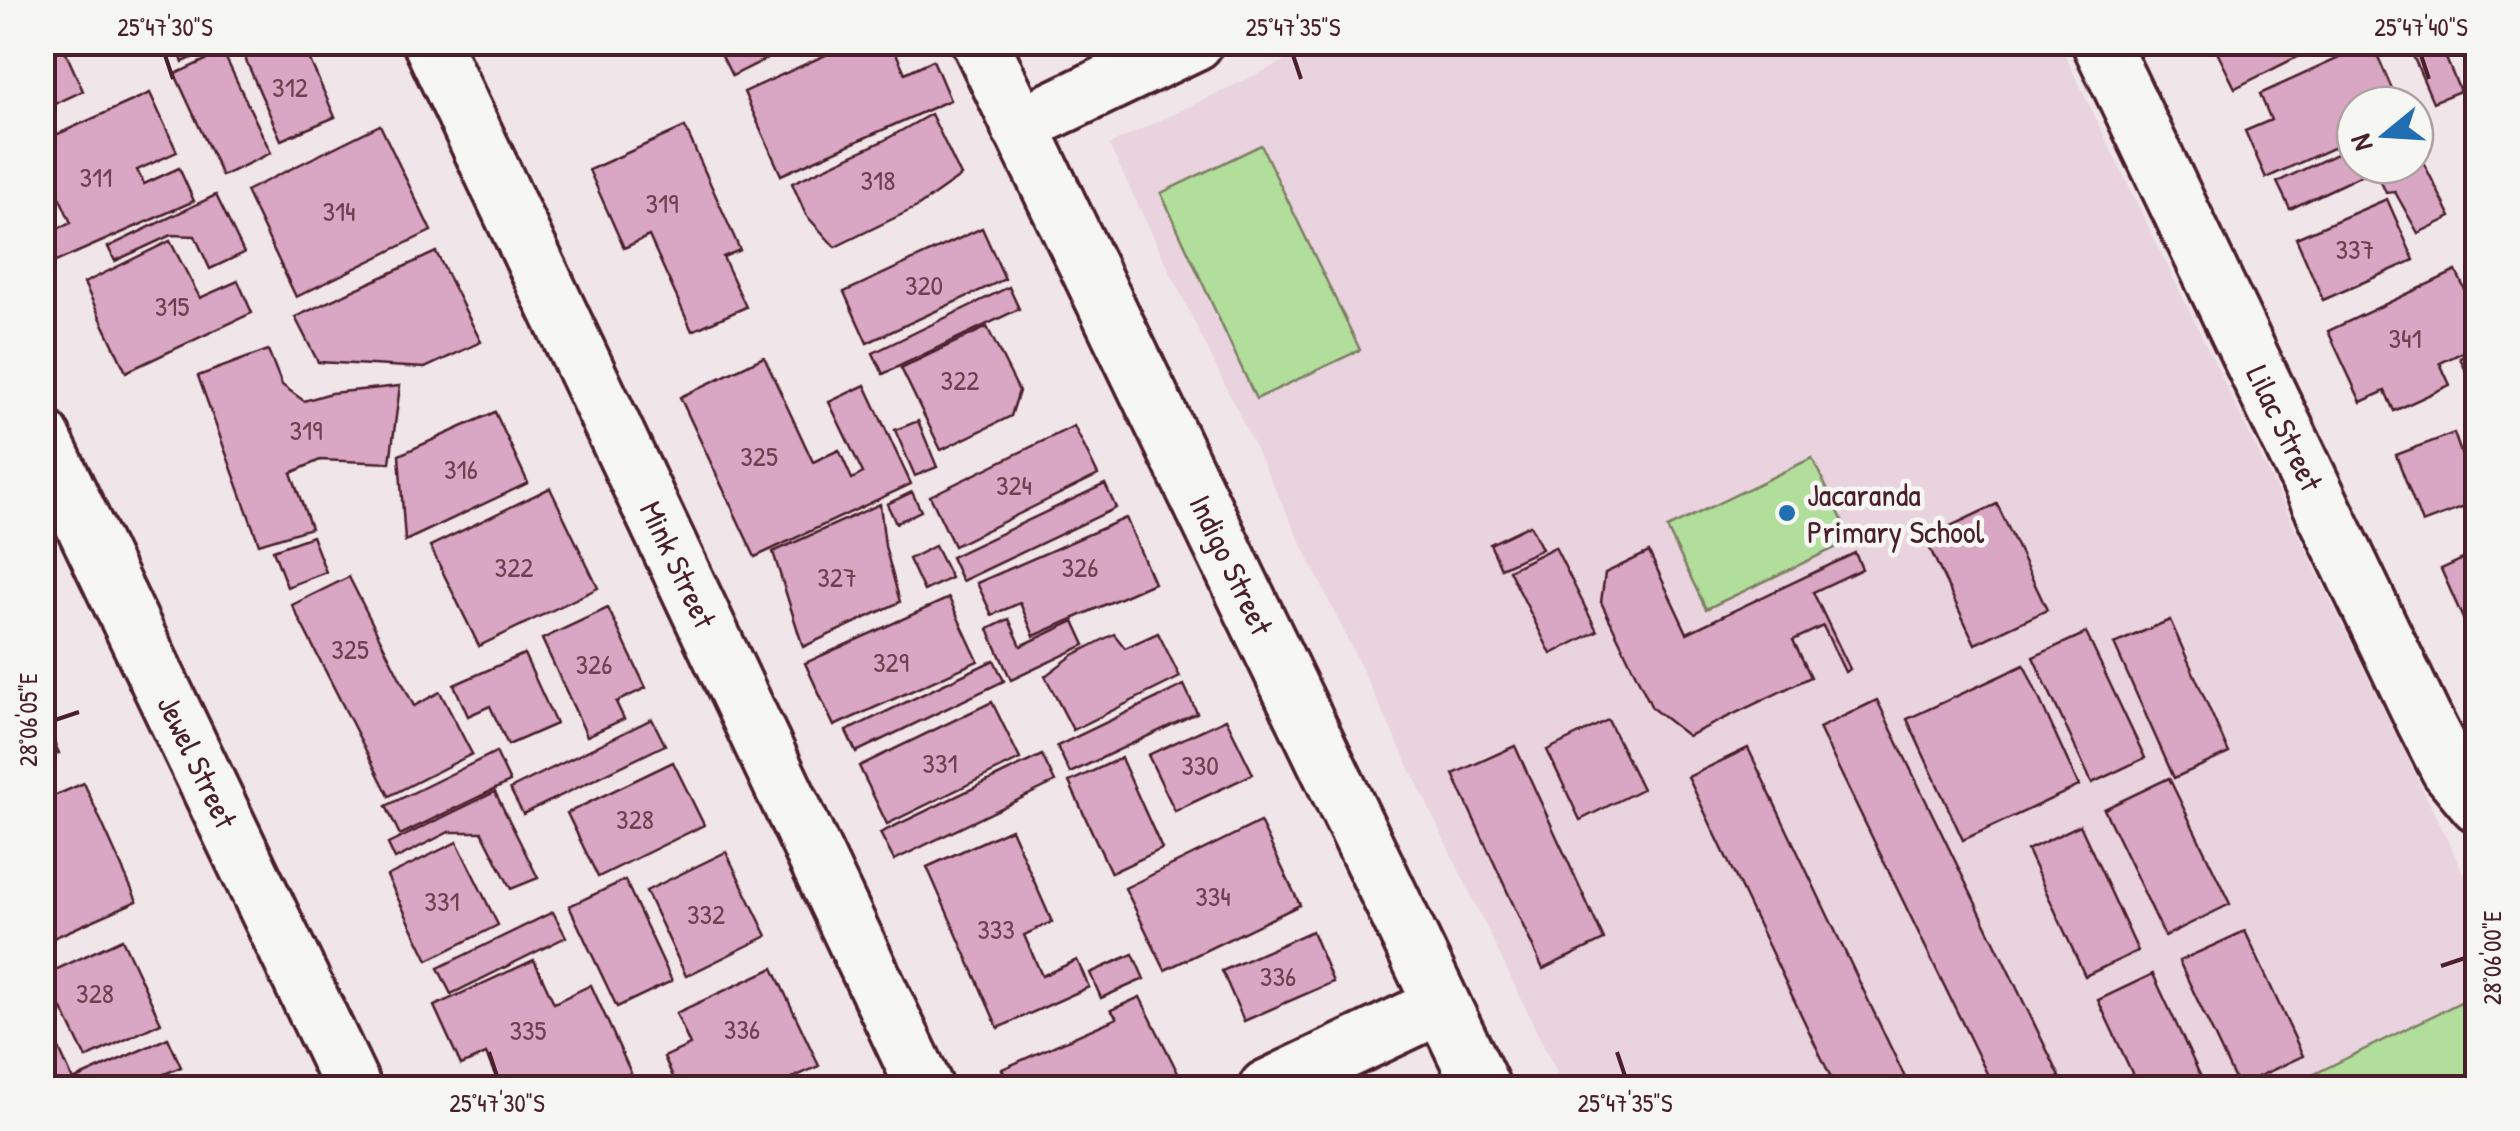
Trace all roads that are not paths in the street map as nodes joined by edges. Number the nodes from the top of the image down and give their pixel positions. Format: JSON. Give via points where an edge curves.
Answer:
{"nodes":[{"id":1,"x":430,"y":42,"type":"edge"},
{"id":2,"x":980,"y":42,"type":"edge"},
{"id":3,"x":1195,"y":42,"type":"edge"},
{"id":4,"x":2100,"y":42,"type":"edge"},
{"id":5,"x":1019,"y":126,"type":"junction"},
{"id":6,"x":42,"y":437,"type":"edge"},
{"id":7,"x":2478,"y":804,"type":"edge"},
{"id":8,"x":1442,"y":1005,"type":"junction"},
{"id":9,"x":352,"y":1088,"type":"edge"},
{"id":10,"x":925,"y":1088,"type":"edge"},
{"id":11,"x":1267,"y":1088,"type":"edge"},
{"id":12,"x":1482,"y":1088,"type":"edge"}],
"edges":[{"from":1,"to":10,"type":"street","name":"Mink Street"},
{"from":2,"to":5,"type":"street","name":"Indigo Street"},
{"from":3,"to":5,"type":"street"},
{"from":4,"to":7,"type":"street","name":"Lilac Street","via":[[2424,720],[2449,769]]},
{"from":5,"to":8,"type":"street","name":"Indigo Street"},
{"from":6,"to":9,"type":"street","name":"Jewel Street"},
{"from":8,"to":11,"type":"street"},
{"from":8,"to":12,"type":"street","name":"Indigo Street"}]}
